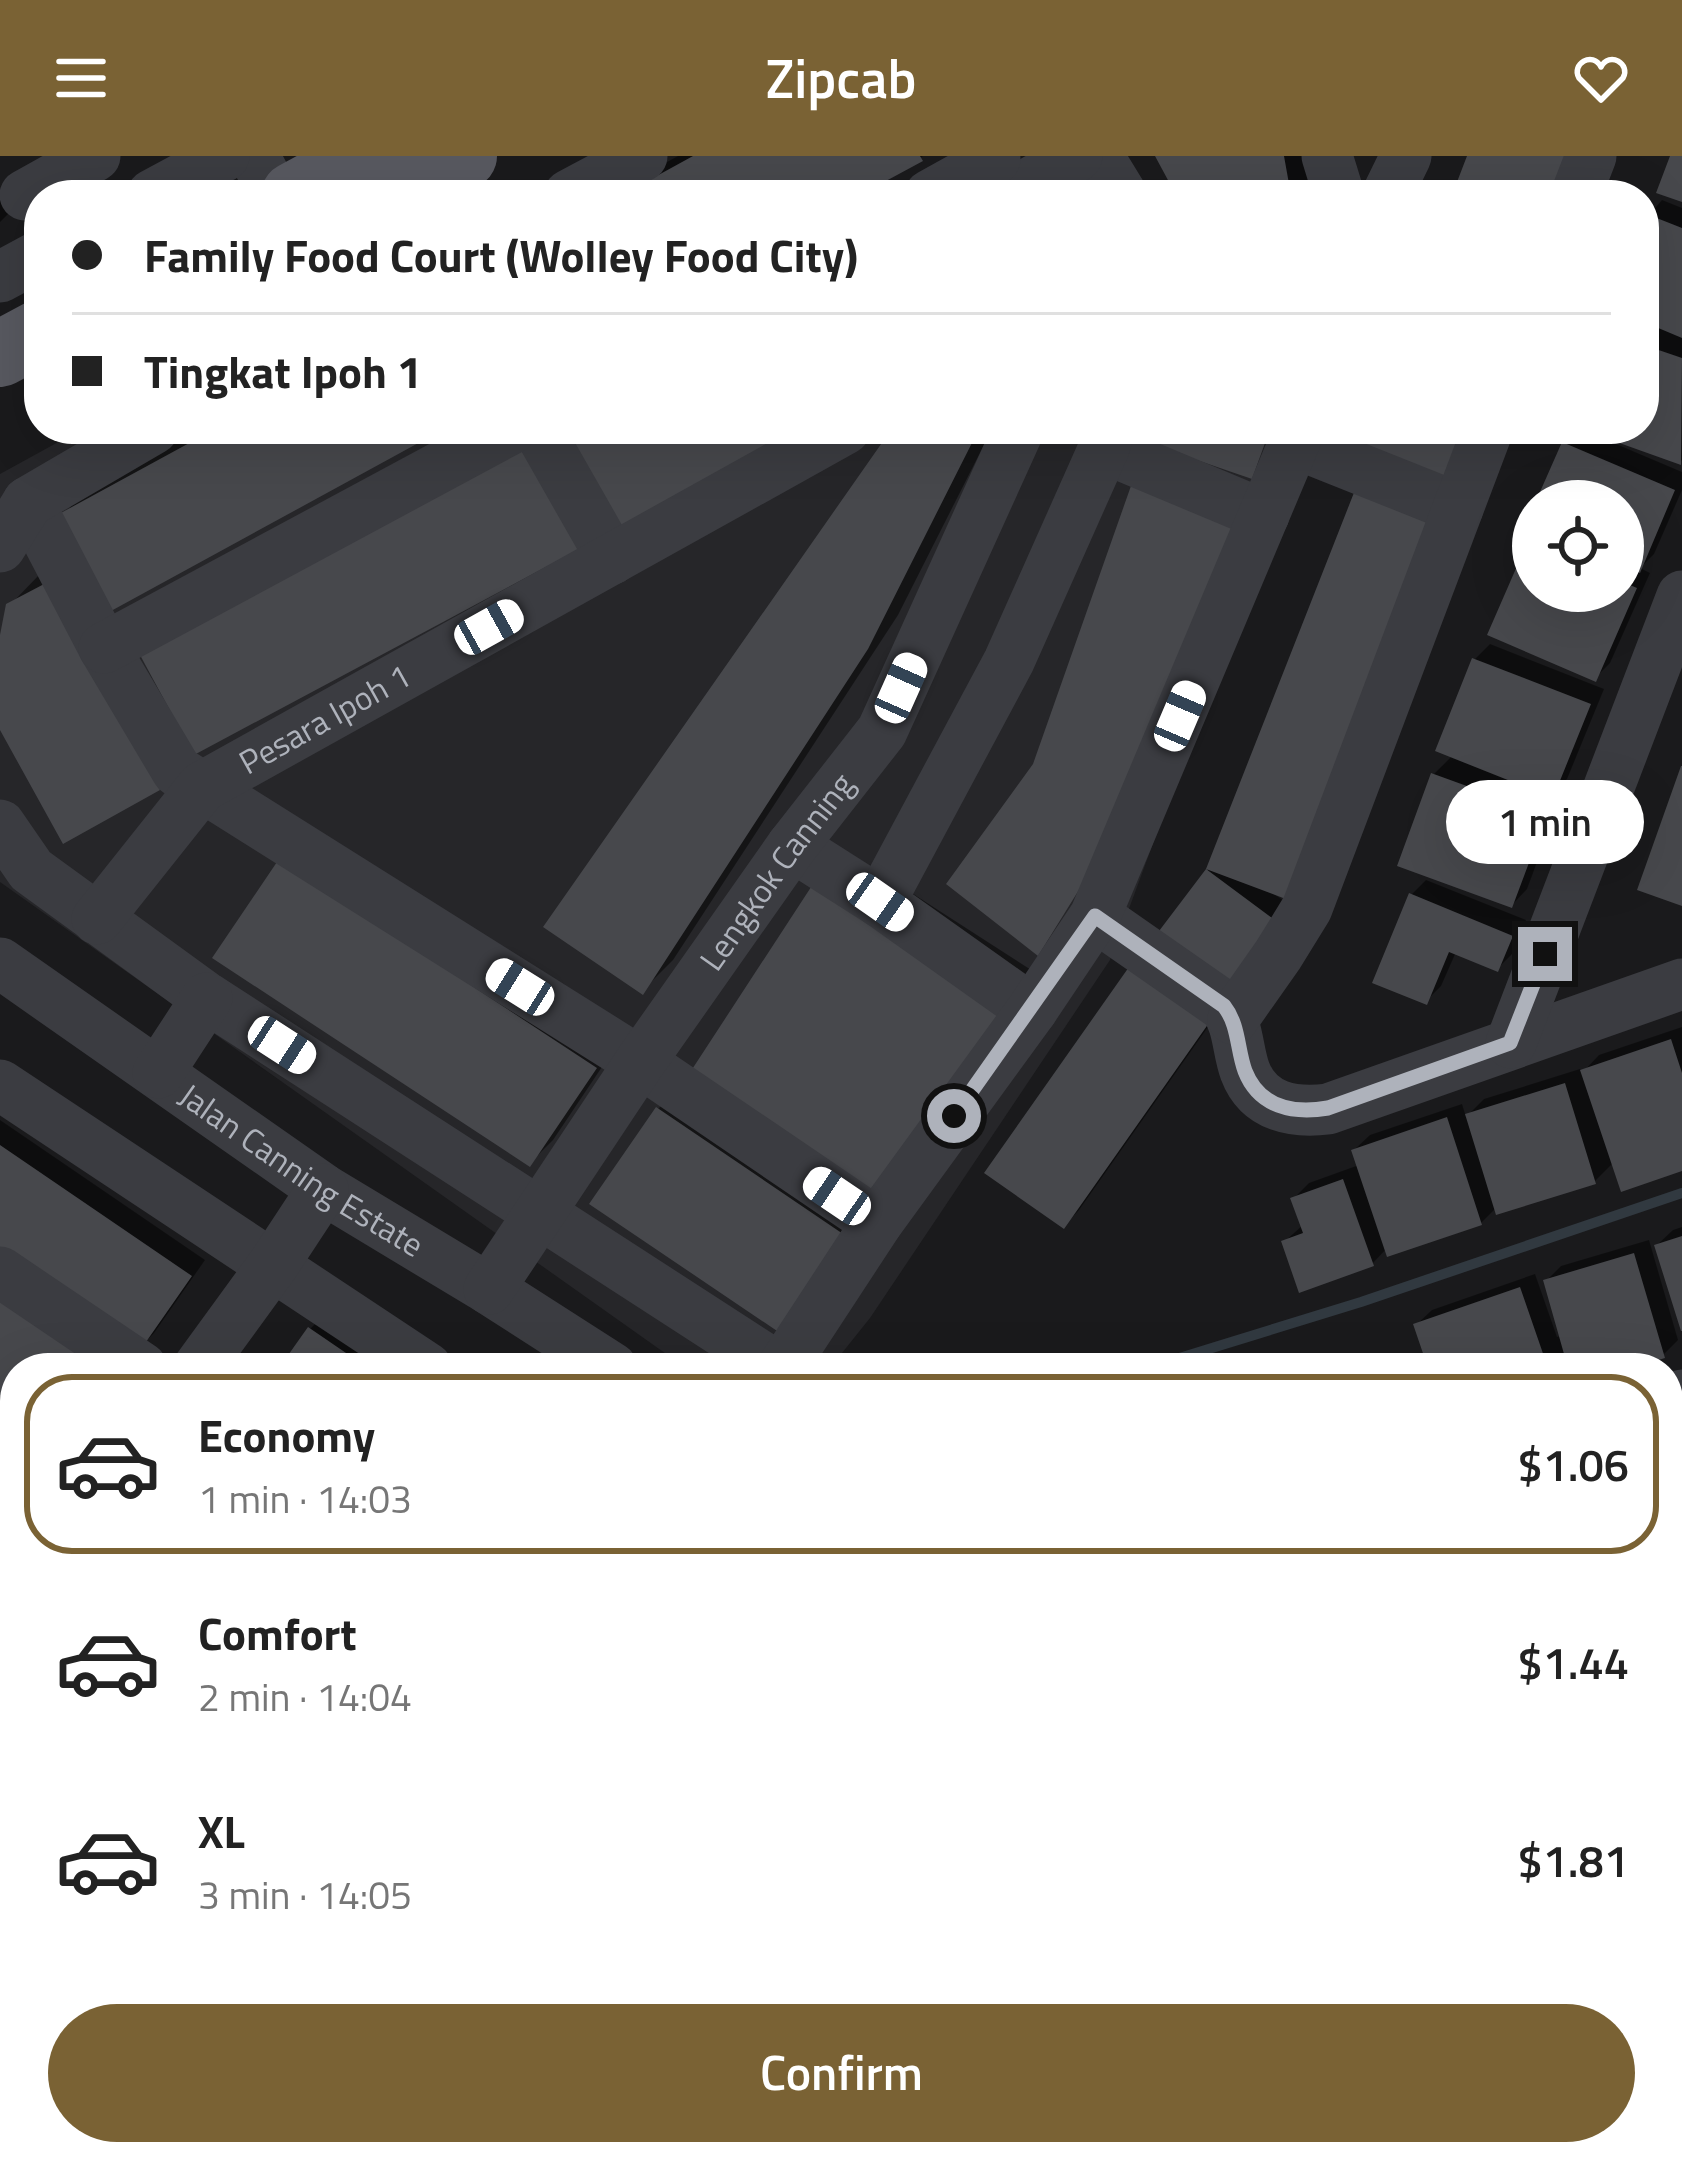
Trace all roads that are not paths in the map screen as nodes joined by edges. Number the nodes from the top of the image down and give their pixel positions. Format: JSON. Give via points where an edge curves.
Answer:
{"nodes":[{"id":1,"x":95,"y":156,"type":"edge"},
{"id":2,"x":224,"y":156,"type":"edge"},
{"id":3,"x":464,"y":156,"type":"edge"},
{"id":4,"x":642,"y":156,"type":"edge"},
{"id":5,"x":1077,"y":156,"type":"edge"},
{"id":6,"x":1004,"y":175,"type":"edge"},
{"id":7,"x":52,"y":180,"type":"edge"},
{"id":8,"x":180,"y":180,"type":"edge"},
{"id":9,"x":401,"y":180,"type":"edge"},
{"id":10,"x":597,"y":180,"type":"edge"},
{"id":11,"x":128,"y":444,"type":"edge"},
{"id":12,"x":483,"y":444,"type":"edge"},
{"id":13,"x":547,"y":444,"type":"edge"},
{"id":14,"x":818,"y":444,"type":"edge"},
{"id":15,"x":1012,"y":444,"type":"edge"},
{"id":16,"x":1105,"y":444,"type":"edge"},
{"id":17,"x":1117,"y":444,"type":"edge"},
{"id":18,"x":1295,"y":444,"type":"edge"},
{"id":19,"x":1316,"y":444,"type":"edge"},
{"id":20,"x":1482,"y":444,"type":"edge"},
{"id":21,"x":28,"y":502,"type":"junction"},
{"id":22,"x":1458,"y":508,"type":"junction"},
{"id":23,"x":1264,"y":515,"type":"junction"},
{"id":24,"x":0,"y":547,"type":"edge"},
{"id":25,"x":612,"y":559,"type":"junction"},
{"id":26,"x":1682,"y":596,"type":"edge"},
{"id":27,"x":104,"y":648,"type":"junction"},
{"id":28,"x":202,"y":787,"type":"junction"},
{"id":29,"x":0,"y":825,"type":"edge"},
{"id":30,"x":792,"y":846,"type":"junction"},
{"id":31,"x":880,"y":902,"type":"junction"},
{"id":32,"x":1095,"y":916,"type":"junction"},
{"id":33,"x":97,"y":919,"type":"junction"},
{"id":34,"x":0,"y":963,"type":"edge"},
{"id":35,"x":1682,"y":984,"type":"edge"},
{"id":36,"x":208,"y":998,"type":"junction"},
{"id":37,"x":1032,"y":1010,"type":"junction"},
{"id":38,"x":1233,"y":1019,"type":"junction"},
{"id":39,"x":1510,"y":1043,"type":"junction"},
{"id":40,"x":640,"y":1062,"type":"junction"},
{"id":41,"x":158,"y":1073,"type":"junction"},
{"id":42,"x":0,"y":1085,"type":"edge"},
{"id":43,"x":323,"y":1189,"type":"junction"},
{"id":44,"x":542,"y":1212,"type":"junction"},
{"id":45,"x":877,"y":1223,"type":"junction"},
{"id":46,"x":273,"y":1265,"type":"junction"},
{"id":47,"x":0,"y":1273,"type":"edge"},
{"id":48,"x":489,"y":1289,"type":"junction"},
{"id":49,"x":120,"y":1353,"type":"edge"},
{"id":50,"x":209,"y":1353,"type":"edge"},
{"id":51,"x":405,"y":1353,"type":"edge"},
{"id":52,"x":589,"y":1353,"type":"edge"},
{"id":53,"x":758,"y":1353,"type":"edge"},
{"id":54,"x":791,"y":1353,"type":"edge"}],
"edges":[{"from":1,"to":7,"type":"street"},
{"from":2,"to":8,"type":"street"},
{"from":3,"to":9,"type":"main road"},
{"from":4,"to":10,"type":"street"},
{"from":5,"to":6,"type":"street"},
{"from":11,"to":21,"type":"street"},
{"from":12,"to":27,"type":"street"},
{"from":13,"to":25,"type":"street"},
{"from":14,"to":25,"type":"street","name":"Pesara Ipoh 1"},
{"from":15,"to":30,"type":"street","name":"Lengkok Canning","via":[[882,731]]},
{"from":16,"to":31,"type":"street","via":[[1009,661]]},
{"from":17,"to":23,"type":"street"},
{"from":18,"to":23,"type":"street"},
{"from":19,"to":22,"type":"street"},
{"from":20,"to":22,"type":"street"},
{"from":21,"to":24,"type":"street"},
{"from":21,"to":27,"type":"street"},
{"from":22,"to":38,"type":"street","via":[[1307,908]]},
{"from":23,"to":32,"type":"street"},
{"from":25,"to":28,"type":"street","name":"Pesara Ipoh 1"},
{"from":26,"to":39,"type":"street"},
{"from":27,"to":28,"type":"street","via":[[177,771]]},
{"from":28,"to":33,"type":"street","name":"Pesara Ipoh 1"},
{"from":28,"to":40,"type":"street"},
{"from":29,"to":33,"type":"street","via":[[31,870]]},
{"from":30,"to":31,"type":"street"},
{"from":30,"to":40,"type":"street","name":"Lengkok Canning"},
{"from":31,"to":37,"type":"street"},
{"from":32,"to":37,"type":"street"},
{"from":32,"to":38,"type":"street"},
{"from":33,"to":36,"type":"street"},
{"from":34,"to":41,"type":"street","name":"Jalan Canning Estate"},
{"from":35,"to":39,"type":"street"},
{"from":36,"to":41,"type":"street"},
{"from":36,"to":44,"type":"street"},
{"from":37,"to":45,"type":"street"},
{"from":38,"to":39,"type":"street","via":[[1246,1075],[1263,1097],[1308,1112]]},
{"from":40,"to":44,"type":"street","name":"Lengkok Canning"},
{"from":40,"to":45,"type":"street"},
{"from":41,"to":43,"type":"street","name":"Jalan Canning Estate"},
{"from":42,"to":46,"type":"street"},
{"from":43,"to":46,"type":"street"},
{"from":43,"to":48,"type":"street","name":"Jalan Canning Estate"},
{"from":44,"to":48,"type":"street","name":"Lengkok Canning"},
{"from":44,"to":53,"type":"street"},
{"from":45,"to":54,"type":"street"},
{"from":46,"to":50,"type":"street"},
{"from":46,"to":51,"type":"street"},
{"from":47,"to":49,"type":"street"},
{"from":48,"to":52,"type":"street","name":"Jalan Canning Estate"}]}
